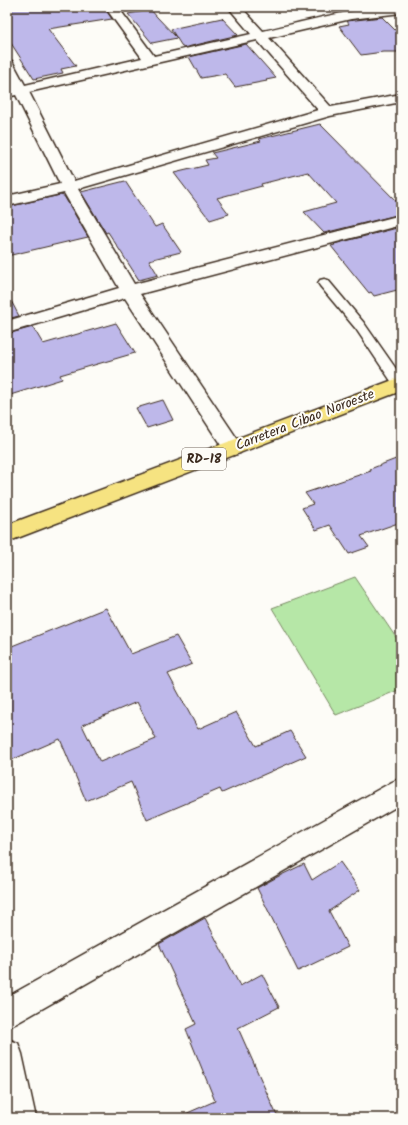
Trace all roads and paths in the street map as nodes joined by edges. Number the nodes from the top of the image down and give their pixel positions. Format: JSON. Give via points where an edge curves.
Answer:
{"nodes":[{"id":1,"x":111,"y":7,"type":"edge"},
{"id":2,"x":234,"y":7,"type":"edge"},
{"id":3,"x":401,"y":9,"type":"edge"},
{"id":4,"x":347,"y":11,"type":"edge"},
{"id":5,"x":260,"y":36,"type":"junction"},
{"id":6,"x":151,"y":61,"type":"junction"},
{"id":7,"x":7,"y":64,"type":"edge"},
{"id":8,"x":14,"y":92,"type":"edge"},
{"id":9,"x":401,"y":98,"type":"edge"},
{"id":10,"x":328,"y":112,"type":"junction"},
{"id":11,"x":69,"y":187,"type":"junction"},
{"id":12,"x":7,"y":202,"type":"edge"},
{"id":13,"x":401,"y":220,"type":"edge"},
{"id":14,"x":324,"y":283,"type":"dead end"},
{"id":15,"x":128,"y":291,"type":"junction"},
{"id":16,"x":7,"y":326,"type":"edge"},
{"id":17,"x":400,"y":384,"type":"edge"},
{"id":18,"x":233,"y":448,"type":"junction"},
{"id":19,"x":7,"y":534,"type":"edge"},
{"id":20,"x":401,"y":790,"type":"edge"},
{"id":21,"x":7,"y":1013,"type":"edge"},
{"id":22,"x":7,"y":1054,"type":"edge"},
{"id":23,"x":20,"y":1118,"type":"edge"}],
"edges":[{"from":1,"to":6,"type":"street"},
{"from":2,"to":5,"type":"street"},
{"from":3,"to":4,"type":"street"},
{"from":4,"to":5,"type":"street"},
{"from":5,"to":6,"type":"street"},
{"from":5,"to":10,"type":"street"},
{"from":6,"to":8,"type":"street"},
{"from":7,"to":8,"type":"street"},
{"from":8,"to":11,"type":"street"},
{"from":9,"to":10,"type":"street"},
{"from":10,"to":11,"type":"street"},
{"from":11,"to":12,"type":"street"},
{"from":11,"to":15,"type":"street"},
{"from":13,"to":15,"type":"street"},
{"from":14,"to":17,"type":"lane","via":[[360,326]]},
{"from":15,"to":16,"type":"street"},
{"from":15,"to":18,"type":"street"},
{"from":17,"to":18,"type":"main road","name":"Carretera Cibao Noroeste","number":"RD-18"},
{"from":18,"to":19,"type":"main road","name":"Carretera Cibao Noroeste","number":"RD-18"},
{"from":20,"to":21,"type":"street"},
{"from":22,"to":23,"type":"street"}]}
